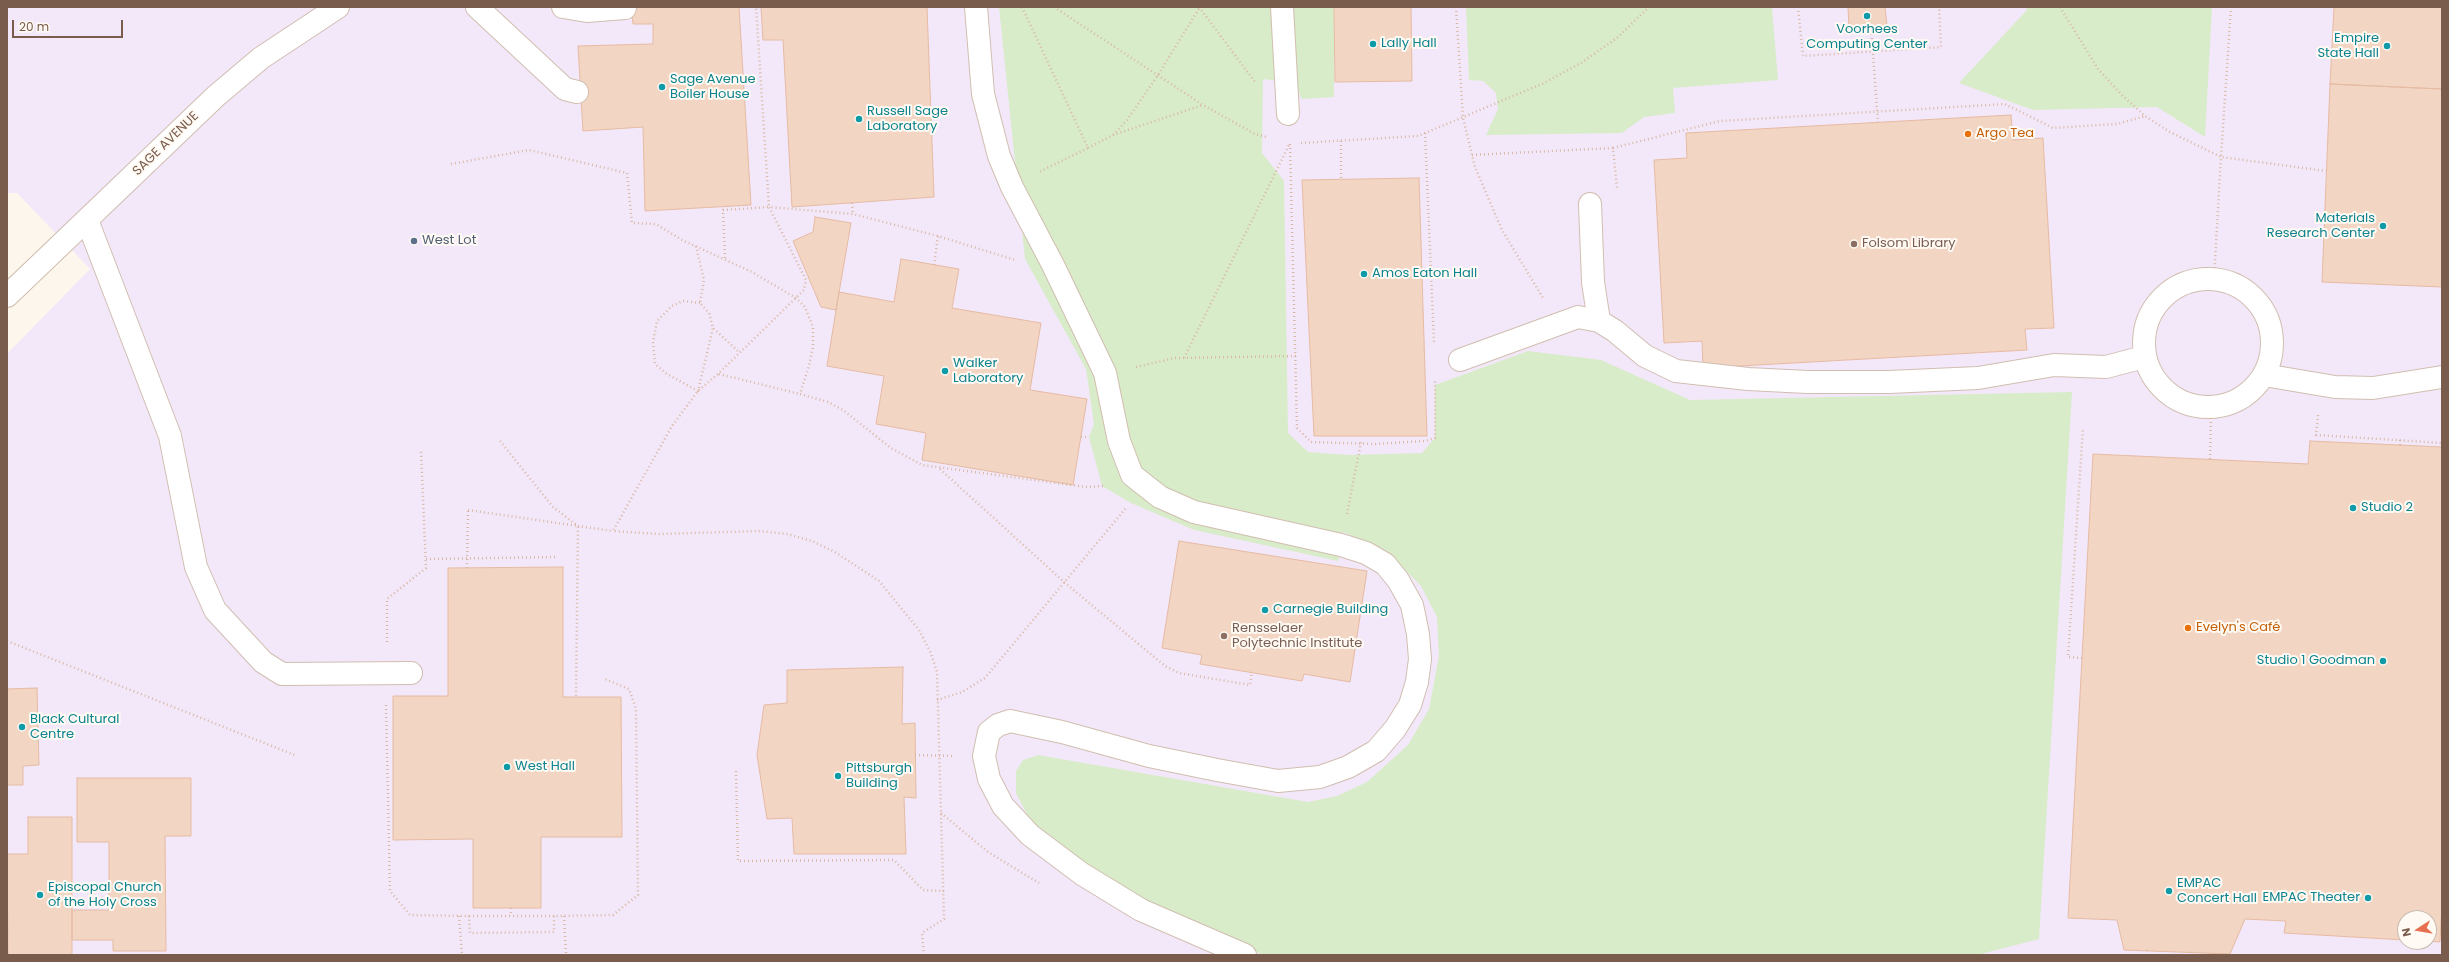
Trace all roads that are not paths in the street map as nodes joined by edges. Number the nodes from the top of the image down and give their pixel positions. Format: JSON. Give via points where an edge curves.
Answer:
{"nodes":[{"id":1,"x":338,"y":7,"type":"edge"},
{"id":2,"x":476,"y":7,"type":"edge"},
{"id":3,"x":563,"y":7,"type":"edge"},
{"id":4,"x":976,"y":7,"type":"edge"},
{"id":5,"x":1282,"y":7,"type":"edge"},
{"id":6,"x":625,"y":8,"type":"dead end"},
{"id":7,"x":577,"y":92,"type":"dead end"},
{"id":8,"x":1288,"y":114,"type":"road end"},
{"id":9,"x":1590,"y":204,"type":"dead end"},
{"id":10,"x":87,"y":220,"type":"junction"},
{"id":11,"x":7,"y":296,"type":"edge"},
{"id":12,"x":1599,"y":321,"type":"junction"},
{"id":13,"x":2144,"y":357,"type":"junction"},
{"id":14,"x":1460,"y":360,"type":"dead end"},
{"id":15,"x":2264,"y":375,"type":"junction"},
{"id":16,"x":2442,"y":377,"type":"edge"},
{"id":17,"x":411,"y":673,"type":"dead end"},
{"id":18,"x":1245,"y":955,"type":"edge"}],
"edges":[{"from":1,"to":10,"type":"street","name":"SAGE AVENUE","via":[[261,58],[216,96]]},
{"from":2,"to":7,"type":"street","via":[[566,89]]},
{"from":3,"to":6,"type":"street","via":[[587,11]]},
{"from":4,"to":18,"type":"street","via":[[983,94],[990,127],[1012,187],[1106,373],[1119,441],[1132,475],[1160,497],[1194,512],[1366,553],[1385,564],[1398,580],[1412,605],[1420,659],[1410,705],[1395,729],[1376,751],[1348,767],[1320,777],[1278,781],[1149,756],[1062,732],[1010,721],[989,732],[984,756],[989,779],[1004,806],[1030,835],[1076,870],[1141,910]]},
{"from":5,"to":8,"type":"street"},
{"from":9,"to":12,"type":"street","via":[[1593,282]]},
{"from":10,"to":11,"type":"street","name":"SAGE AVENUE"},
{"from":10,"to":17,"type":"street","via":[[170,436],[196,567],[215,610],[263,662],[282,674]]},
{"from":12,"to":13,"type":"street","via":[[1615,331],[1630,346],[1676,371],[1748,379],[1882,382],[1978,378],[2054,365],[2106,367]]},
{"from":12,"to":14,"type":"street","via":[[1578,317]]},
{"from":13,"to":15,"type":"street","via":[[2149,371],[2168,394],[2181,402],[2211,408],[2236,402],[2247,395]]},
{"from":13,"to":15,"type":"street","via":[[2146,327],[2151,312],[2159,300],[2184,283],[2214,279],[2241,288],[2252,296],[2265,313],[2272,334],[2272,348]]},
{"from":15,"to":16,"type":"street","via":[[2335,387],[2373,388]]}]}
